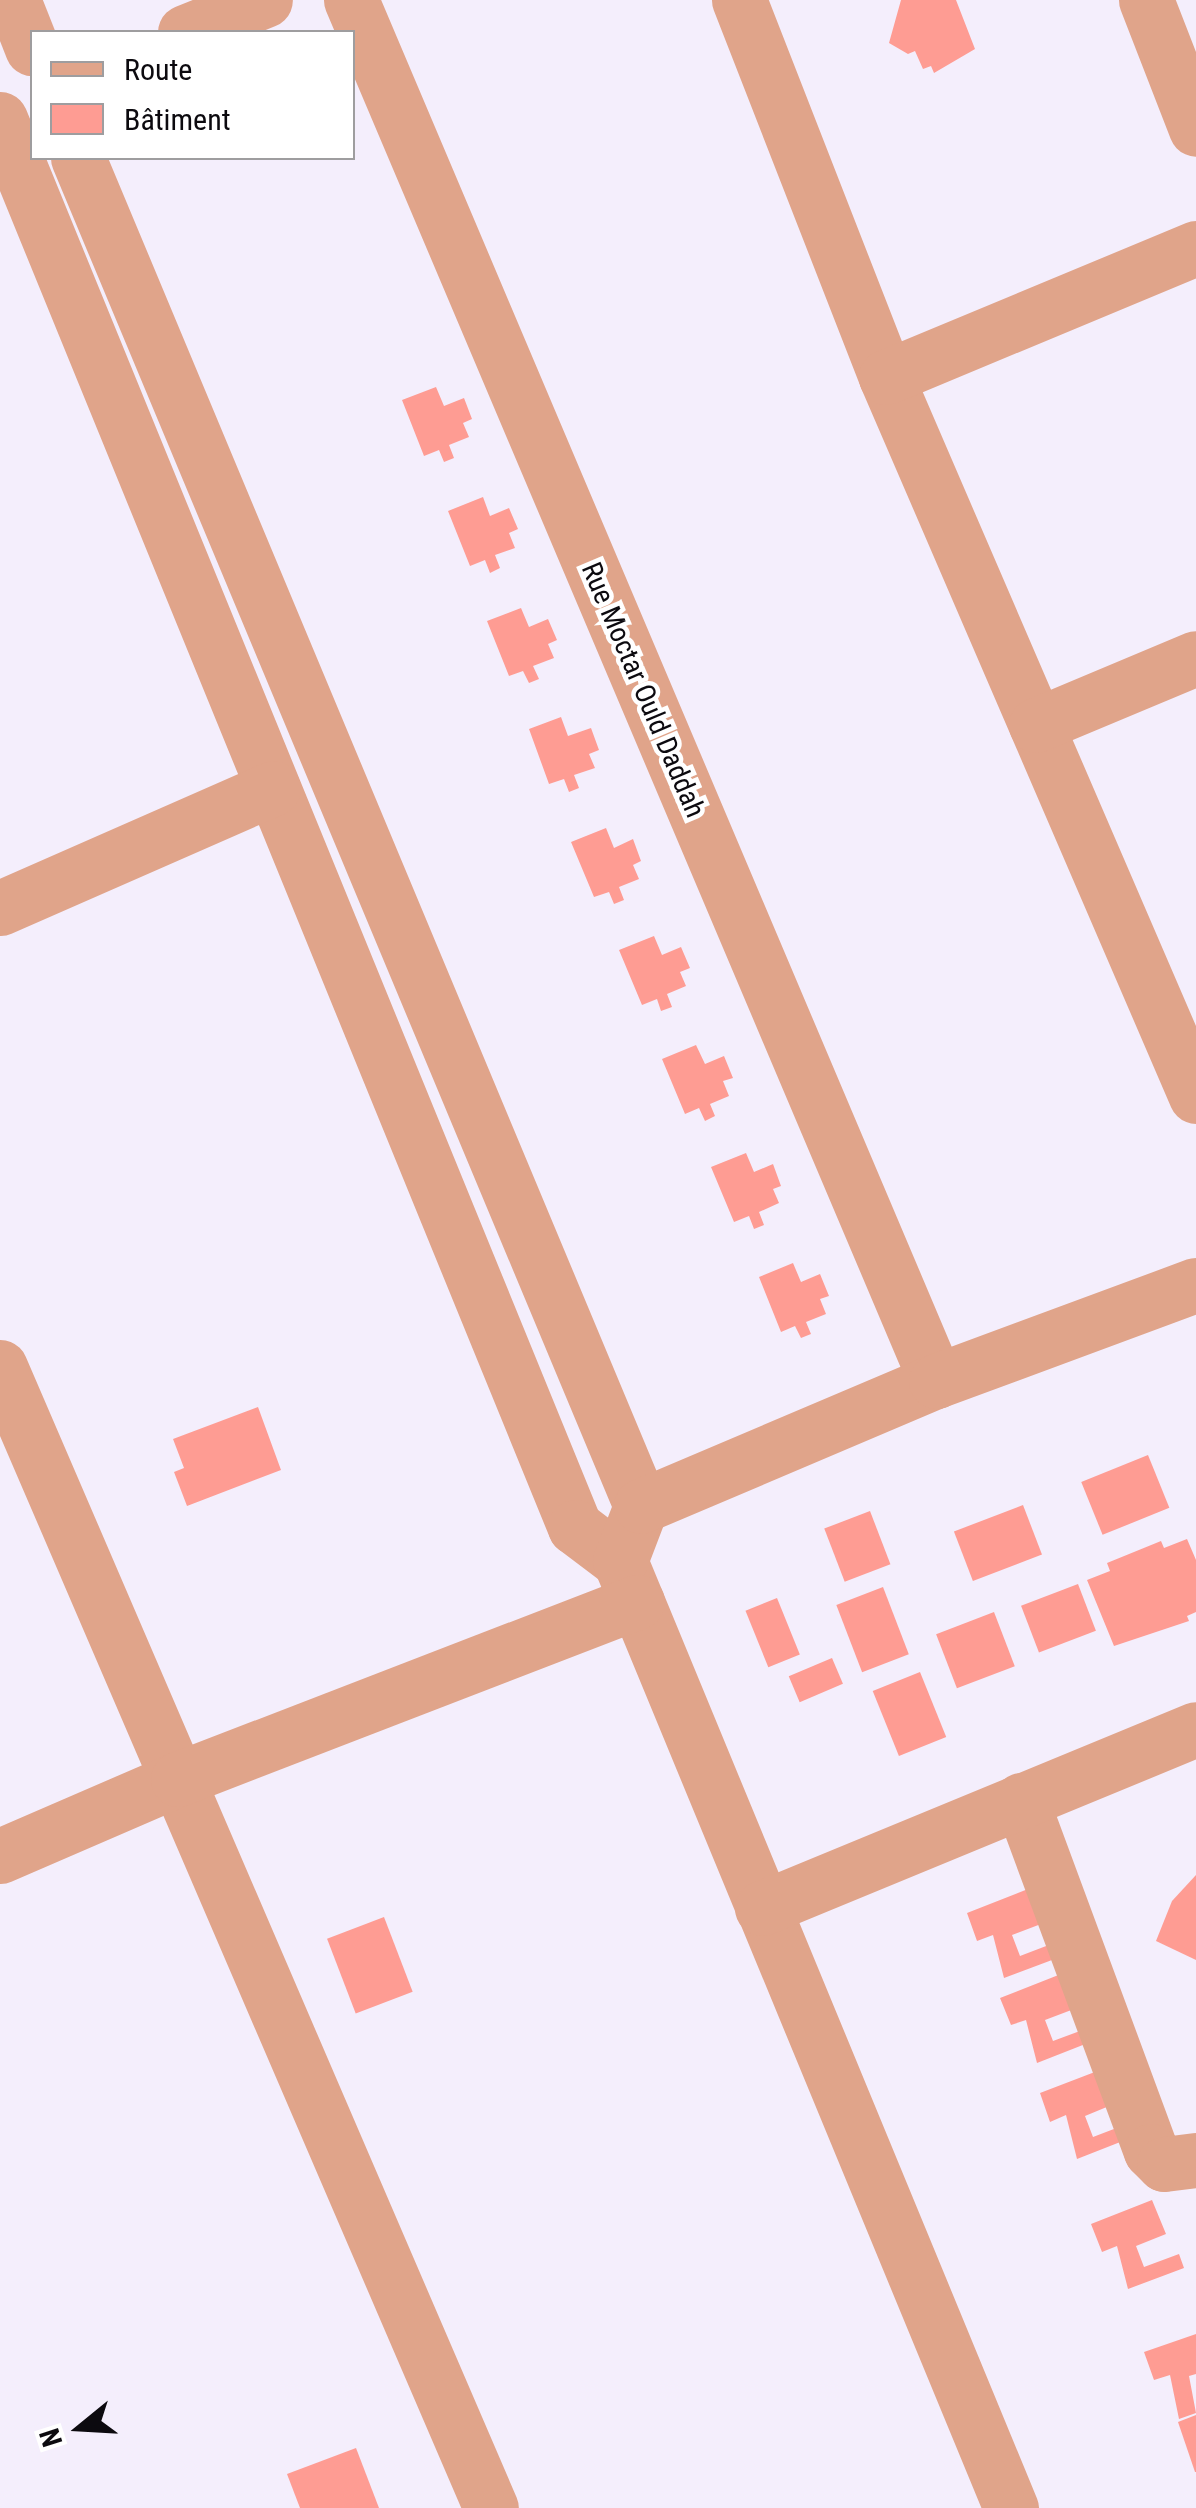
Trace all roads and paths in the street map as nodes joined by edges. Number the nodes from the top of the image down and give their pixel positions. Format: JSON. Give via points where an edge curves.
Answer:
{"nodes":[{"id":1,"x":13,"y":0,"type":"edge"},
{"id":2,"x":265,"y":0,"type":"edge"},
{"id":3,"x":351,"y":0,"type":"edge"},
{"id":4,"x":739,"y":0,"type":"edge"},
{"id":5,"x":1146,"y":0,"type":"edge"},
{"id":6,"x":190,"y":30,"type":"edge"},
{"id":7,"x":30,"y":43,"type":"edge"},
{"id":8,"x":30,"y":95,"type":"edge"},
{"id":9,"x":0,"y":107,"type":"edge"},
{"id":10,"x":0,"y":120,"type":"edge"},
{"id":11,"x":1196,"y":129,"type":"edge"},
{"id":12,"x":79,"y":160,"type":"edge"},
{"id":13,"x":1196,"y":248,"type":"edge"},
{"id":14,"x":886,"y":377,"type":"junction"},
{"id":15,"x":1196,"y":658,"type":"edge"},
{"id":16,"x":1036,"y":724,"type":"junction"},
{"id":17,"x":273,"y":788,"type":"junction"},
{"id":18,"x":0,"y":908,"type":"edge"},
{"id":19,"x":1196,"y":1096,"type":"edge"},
{"id":20,"x":1196,"y":1285,"type":"edge"},
{"id":21,"x":936,"y":1381,"type":"junction"},
{"id":22,"x":3,"y":1383,"type":"edge"},
{"id":23,"x":641,"y":1506,"type":"junction"},
{"id":24,"x":628,"y":1581,"type":"junction"},
{"id":25,"x":1196,"y":1728,"type":"edge"},
{"id":26,"x":178,"y":1780,"type":"junction"},
{"id":27,"x":1021,"y":1800,"type":"junction"},
{"id":28,"x":0,"y":1856,"type":"edge"},
{"id":29,"x":762,"y":1908,"type":"junction"},
{"id":30,"x":1196,"y":2160,"type":"edge"},
{"id":31,"x":491,"y":2508,"type":"edge"},
{"id":32,"x":1011,"y":2508,"type":"edge"}],
"edges":[{"from":1,"to":7,"type":"street"},
{"from":2,"to":6,"type":"street"},
{"from":3,"to":21,"type":"street","name":"Rue Moctar Ould Daddah"},
{"from":4,"to":14,"type":"street"},
{"from":5,"to":11,"type":"street"},
{"from":8,"to":9,"type":"street"},
{"from":10,"to":17,"type":"street"},
{"from":12,"to":23,"type":"street"},
{"from":13,"to":14,"type":"street"},
{"from":14,"to":16,"type":"street"},
{"from":15,"to":16,"type":"street"},
{"from":16,"to":19,"type":"street"},
{"from":17,"to":18,"type":"street"},
{"from":17,"to":24,"type":"street","via":[[575,1527]]},
{"from":20,"to":21,"type":"street"},
{"from":21,"to":23,"type":"street"},
{"from":22,"to":26,"type":"street"},
{"from":23,"to":24,"type":"street"},
{"from":24,"to":26,"type":"street"},
{"from":24,"to":29,"type":"street"},
{"from":25,"to":27,"type":"street"},
{"from":26,"to":28,"type":"street"},
{"from":26,"to":31,"type":"street"},
{"from":27,"to":29,"type":"street"},
{"from":27,"to":30,"type":"street","via":[[1151,2151],[1164,2164]]},
{"from":29,"to":32,"type":"street"}]}
